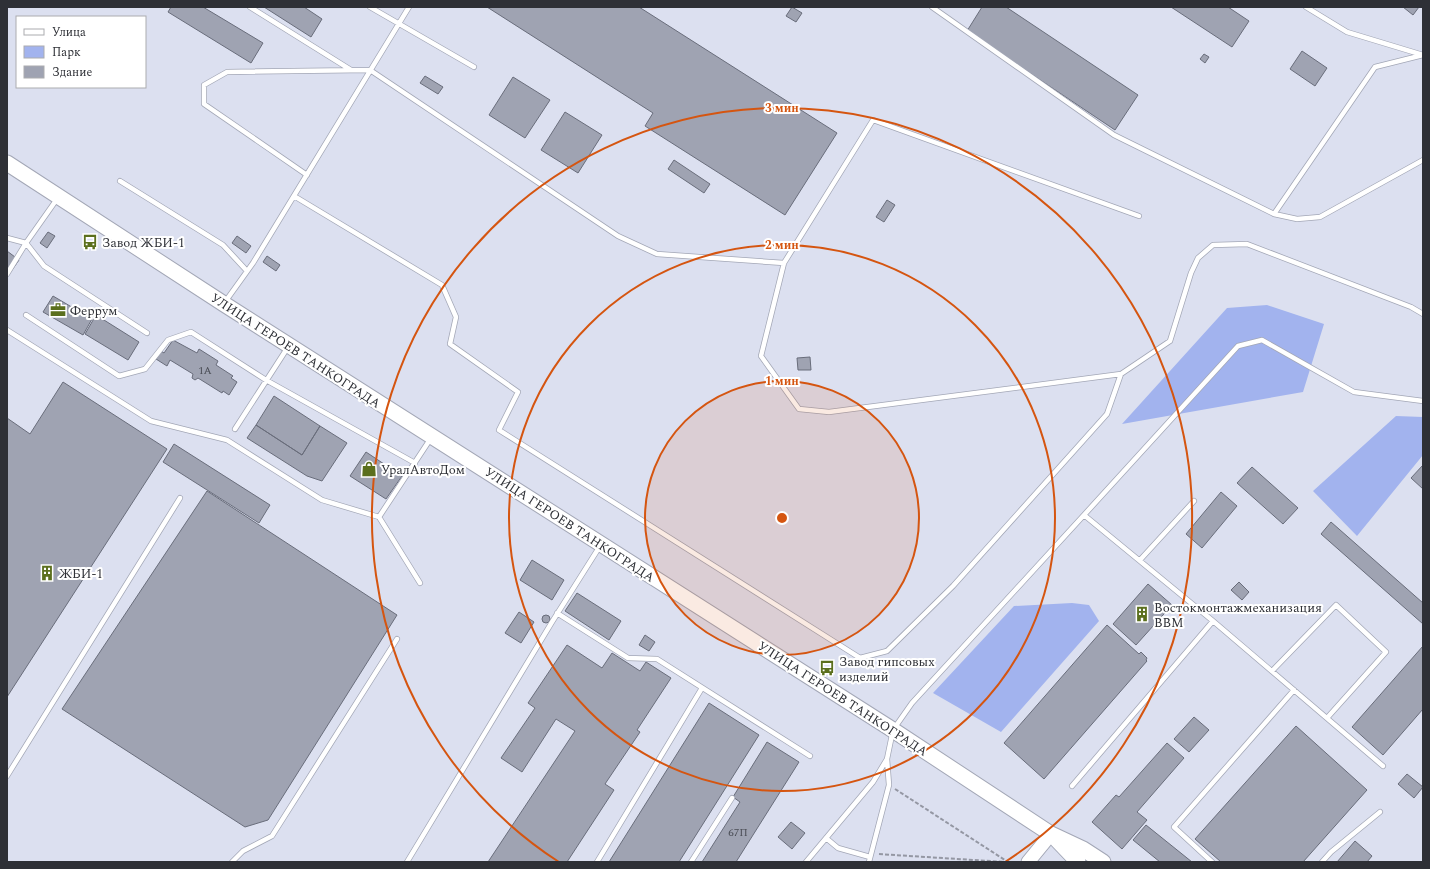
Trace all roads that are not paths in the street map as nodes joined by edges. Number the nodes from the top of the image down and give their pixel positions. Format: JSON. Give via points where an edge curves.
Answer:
{"nodes":[{"id":1,"x":250,"y":7,"type":"edge"},
{"id":2,"x":370,"y":7,"type":"edge"},
{"id":3,"x":409,"y":7,"type":"edge"},
{"id":4,"x":932,"y":7,"type":"edge"},
{"id":5,"x":1306,"y":7,"type":"edge"},
{"id":6,"x":398,"y":25,"type":"junction"},
{"id":7,"x":1423,"y":55,"type":"edge"},
{"id":8,"x":474,"y":67,"type":"dead end"},
{"id":9,"x":352,"y":70,"type":"junction"},
{"id":10,"x":370,"y":70,"type":"junction"},
{"id":11,"x":1423,"y":160,"type":"edge"},
{"id":12,"x":7,"y":163,"type":"edge"},
{"id":13,"x":307,"y":175,"type":"junction"},
{"id":14,"x":120,"y":181,"type":"dead end"},
{"id":15,"x":59,"y":196,"type":"junction"},
{"id":16,"x":294,"y":196,"type":"junction"},
{"id":17,"x":1274,"y":214,"type":"junction"},
{"id":18,"x":1139,"y":216,"type":"dead end"},
{"id":19,"x":7,"y":238,"type":"edge"},
{"id":20,"x":26,"y":243,"type":"junction"},
{"id":21,"x":784,"y":264,"type":"junction"},
{"id":22,"x":247,"y":272,"type":"junction"},
{"id":23,"x":7,"y":274,"type":"edge"},
{"id":24,"x":224,"y":304,"type":"junction"},
{"id":25,"x":1423,"y":314,"type":"edge"},
{"id":26,"x":26,"y":315,"type":"dead end"},
{"id":27,"x":7,"y":330,"type":"edge"},
{"id":28,"x":146,"y":333,"type":"dead end"},
{"id":29,"x":289,"y":345,"type":"junction"},
{"id":30,"x":1121,"y":374,"type":"junction"},
{"id":31,"x":266,"y":380,"type":"junction"},
{"id":32,"x":1423,"y":401,"type":"edge"},
{"id":33,"x":235,"y":429,"type":"dead end"},
{"id":34,"x":432,"y":436,"type":"junction"},
{"id":35,"x":415,"y":463,"type":"junction"},
{"id":36,"x":180,"y":498,"type":"dead end"},
{"id":37,"x":1194,"y":501,"type":"dead end"},
{"id":38,"x":1084,"y":515,"type":"junction"},
{"id":39,"x":379,"y":517,"type":"junction"},
{"id":40,"x":601,"y":544,"type":"junction"},
{"id":41,"x":1140,"y":560,"type":"junction"},
{"id":42,"x":420,"y":583,"type":"dead end"},
{"id":43,"x":557,"y":613,"type":"junction"},
{"id":44,"x":1213,"y":621,"type":"junction"},
{"id":45,"x":398,"y":639,"type":"dead end"},
{"id":46,"x":1272,"y":671,"type":"junction"},
{"id":47,"x":702,"y":688,"type":"junction"},
{"id":48,"x":1294,"y":690,"type":"junction"},
{"id":49,"x":1327,"y":718,"type":"junction"},
{"id":50,"x":893,"y":730,"type":"junction"},
{"id":51,"x":810,"y":756,"type":"dead end"},
{"id":52,"x":887,"y":759,"type":"junction"},
{"id":53,"x":1383,"y":766,"type":"dead end"},
{"id":54,"x":7,"y":776,"type":"edge"},
{"id":55,"x":1072,"y":786,"type":"dead end"},
{"id":56,"x":732,"y":798,"type":"dead end"},
{"id":57,"x":1380,"y":812,"type":"dead end"},
{"id":58,"x":1051,"y":834,"type":"junction"},
{"id":59,"x":826,"y":838,"type":"junction"},
{"id":60,"x":870,"y":858,"type":"edge"},
{"id":61,"x":234,"y":862,"type":"edge"},
{"id":62,"x":407,"y":862,"type":"edge"},
{"id":63,"x":597,"y":862,"type":"edge"},
{"id":64,"x":691,"y":862,"type":"edge"},
{"id":65,"x":806,"y":862,"type":"edge"},
{"id":66,"x":1028,"y":862,"type":"edge"},
{"id":67,"x":1078,"y":862,"type":"edge"},
{"id":68,"x":1103,"y":862,"type":"edge"},
{"id":69,"x":1212,"y":862,"type":"edge"},
{"id":70,"x":1322,"y":862,"type":"edge"}],
"edges":[{"from":1,"to":9,"type":"lane"},
{"from":2,"to":6,"type":"lane"},
{"from":3,"to":6,"type":"lane"},
{"from":4,"to":17,"type":"lane","via":[[1114,135]]},
{"from":5,"to":7,"type":"lane","via":[[1347,32]]},
{"from":6,"to":8,"type":"lane"},
{"from":6,"to":10,"type":"lane"},
{"from":7,"to":17,"type":"lane","via":[[1375,67]]},
{"from":9,"to":10,"type":"lane"},
{"from":9,"to":13,"type":"lane","via":[[227,72],[204,85],[204,104]]},
{"from":10,"to":13,"type":"lane"},
{"from":10,"to":21,"type":"lane","via":[[618,236],[657,254]]},
{"from":11,"to":17,"type":"lane","via":[[1320,217],[1297,219]]},
{"from":12,"to":15,"type":"main road","name":"УЛИЦА ГЕРОЕВ ТАНКОГРАДА"},
{"from":13,"to":16,"type":"lane"},
{"from":14,"to":22,"type":"lane","via":[[223,245]]},
{"from":15,"to":20,"type":"lane"},
{"from":15,"to":24,"type":"main road","name":"УЛИЦА ГЕРОЕВ ТАНКОГРАДА"},
{"from":16,"to":22,"type":"lane"},
{"from":16,"to":30,"type":"lane","via":[[442,285],[456,317],[450,344],[518,392],[498,430],[860,658],[888,651],[953,586],[1107,414]]},
{"from":18,"to":21,"type":"lane","via":[[873,120]]},
{"from":19,"to":20,"type":"lane"},
{"from":20,"to":23,"type":"lane"},
{"from":20,"to":28,"type":"lane","via":[[44,266]]},
{"from":21,"to":30,"type":"lane","via":[[761,356],[799,409],[829,412]]},
{"from":22,"to":24,"type":"lane"},
{"from":24,"to":29,"type":"main road","name":"УЛИЦА ГЕРОЕВ ТАНКОГРАДА"},
{"from":25,"to":30,"type":"lane","via":[[1411,307],[1248,244],[1213,245],[1198,258],[1191,273],[1170,341]]},
{"from":26,"to":31,"type":"lane","via":[[119,376],[145,369],[168,340],[192,332]]},
{"from":27,"to":39,"type":"lane","via":[[151,421],[227,440],[322,500]]},
{"from":29,"to":31,"type":"lane"},
{"from":29,"to":34,"type":"main road","name":"УЛИЦА ГЕРОЕВ ТАНКОГРАДА"},
{"from":31,"to":33,"type":"lane"},
{"from":31,"to":35,"type":"lane"},
{"from":32,"to":38,"type":"lane","via":[[1354,392],[1262,340],[1238,346]]},
{"from":34,"to":35,"type":"lane"},
{"from":34,"to":40,"type":"main road","name":"УЛИЦА ГЕРОЕВ ТАНКОГРАДА"},
{"from":35,"to":39,"type":"lane"},
{"from":36,"to":54,"type":"lane"},
{"from":37,"to":41,"type":"lane"},
{"from":38,"to":41,"type":"lane"},
{"from":38,"to":50,"type":"lane","via":[[912,703]]},
{"from":39,"to":42,"type":"lane"},
{"from":40,"to":43,"type":"lane"},
{"from":40,"to":50,"type":"main road","name":"УЛИЦА ГЕРОЕВ ТАНКОГРАДА"},
{"from":41,"to":44,"type":"lane"},
{"from":43,"to":47,"type":"lane","via":[[628,658],[657,659]]},
{"from":43,"to":62,"type":"lane"},
{"from":44,"to":46,"type":"lane"},
{"from":44,"to":55,"type":"lane"},
{"from":45,"to":61,"type":"lane","via":[[272,836],[243,851]]},
{"from":46,"to":48,"type":"lane"},
{"from":46,"to":49,"type":"lane","via":[[1336,605],[1386,652]]},
{"from":47,"to":51,"type":"lane"},
{"from":47,"to":63,"type":"lane"},
{"from":48,"to":49,"type":"lane"},
{"from":48,"to":69,"type":"lane","via":[[1174,827]]},
{"from":49,"to":53,"type":"lane"},
{"from":50,"to":52,"type":"lane"},
{"from":50,"to":58,"type":"main road","name":"УЛИЦА ГЕРОЕВ ТАНКОГРАДА"},
{"from":52,"to":59,"type":"lane","via":[[873,782]]},
{"from":52,"to":60,"type":"lane","via":[[890,785]]},
{"from":56,"to":64,"type":"lane"},
{"from":57,"to":70,"type":"lane"},
{"from":58,"to":66,"type":"street"},
{"from":58,"to":67,"type":"main road","name":"УЛИЦА ГЕРОЕВ ТАНКОГРАДА"},
{"from":58,"to":68,"type":"main road","name":"УЛИЦА ГЕРОЕВ ТАНКОГРАДА"},
{"from":59,"to":60,"type":"lane","via":[[838,848]]},
{"from":59,"to":65,"type":"lane"}]}
